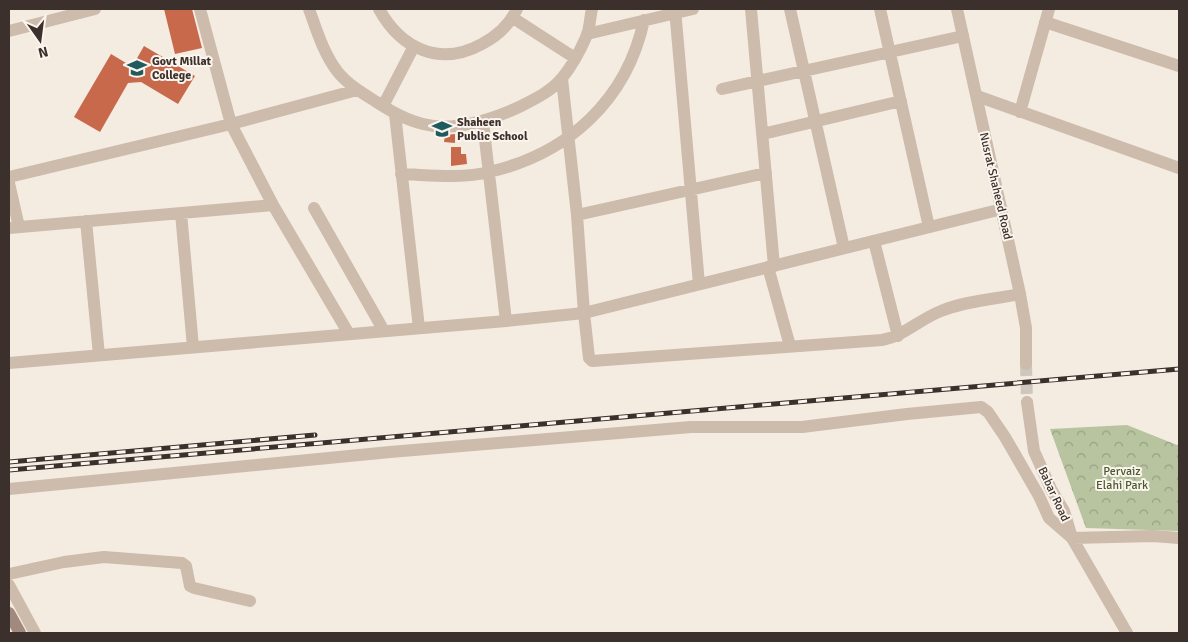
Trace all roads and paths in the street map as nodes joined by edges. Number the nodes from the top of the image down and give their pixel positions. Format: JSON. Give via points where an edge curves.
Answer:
{"nodes":[{"id":1,"x":95,"y":9,"type":"edge"},
{"id":2,"x":200,"y":9,"type":"edge"},
{"id":3,"x":309,"y":9,"type":"edge"},
{"id":4,"x":379,"y":9,"type":"edge"},
{"id":5,"x":592,"y":9,"type":"edge"},
{"id":6,"x":693,"y":9,"type":"edge"},
{"id":7,"x":752,"y":9,"type":"edge"},
{"id":8,"x":790,"y":9,"type":"edge"},
{"id":9,"x":880,"y":9,"type":"edge"},
{"id":10,"x":957,"y":9,"type":"edge"},
{"id":11,"x":1049,"y":9,"type":"edge"},
{"id":12,"x":675,"y":11,"type":"edge"},
{"id":13,"x":515,"y":13,"type":"edge"},
{"id":14,"x":644,"y":20,"type":"junction"},
{"id":15,"x":1045,"y":22,"type":"junction"},
{"id":16,"x":9,"y":31,"type":"edge"},
{"id":17,"x":587,"y":34,"type":"junction"},
{"id":18,"x":963,"y":36,"type":"junction"},
{"id":19,"x":414,"y":46,"type":"junction"},
{"id":20,"x":890,"y":52,"type":"junction"},
{"id":21,"x":575,"y":58,"type":"junction"},
{"id":22,"x":1179,"y":66,"type":"edge"},
{"id":23,"x":804,"y":71,"type":"junction"},
{"id":24,"x":562,"y":79,"type":"junction"},
{"id":25,"x":758,"y":81,"type":"junction"},
{"id":26,"x":722,"y":89,"type":"dead end"},
{"id":27,"x":358,"y":90,"type":"junction"},
{"id":28,"x":976,"y":96,"type":"junction"},
{"id":29,"x":901,"y":102,"type":"junction"},
{"id":30,"x":383,"y":106,"type":"junction"},
{"id":31,"x":1020,"y":112,"type":"junction"},
{"id":32,"x":395,"y":114,"type":"junction"},
{"id":33,"x":483,"y":122,"type":"junction"},
{"id":34,"x":816,"y":122,"type":"junction"},
{"id":35,"x":231,"y":124,"type":"junction"},
{"id":36,"x":763,"y":134,"type":"junction"},
{"id":37,"x":569,"y":138,"type":"junction"},
{"id":38,"x":1179,"y":168,"type":"edge"},
{"id":39,"x":489,"y":172,"type":"junction"},
{"id":40,"x":766,"y":173,"type":"junction"},
{"id":41,"x":402,"y":174,"type":"junction"},
{"id":42,"x":9,"y":177,"type":"edge"},
{"id":43,"x":9,"y":183,"type":"edge"},
{"id":44,"x":691,"y":189,"type":"junction"},
{"id":45,"x":273,"y":205,"type":"junction"},
{"id":46,"x":314,"y":208,"type":"dead end"},
{"id":47,"x":1002,"y":209,"type":"junction"},
{"id":48,"x":181,"y":213,"type":"junction"},
{"id":49,"x":577,"y":215,"type":"junction"},
{"id":50,"x":86,"y":221,"type":"junction"},
{"id":51,"x":14,"y":227,"type":"edge"},
{"id":52,"x":929,"y":227,"type":"junction"},
{"id":53,"x":874,"y":241,"type":"junction"},
{"id":54,"x":844,"y":248,"type":"junction"},
{"id":55,"x":771,"y":266,"type":"junction"},
{"id":56,"x":699,"y":284,"type":"junction"},
{"id":57,"x":1020,"y":294,"type":"junction"},
{"id":58,"x":584,"y":313,"type":"junction"},
{"id":59,"x":506,"y":321,"type":"junction"},
{"id":60,"x":419,"y":328,"type":"junction"},
{"id":61,"x":384,"y":331,"type":"junction"},
{"id":62,"x":349,"y":334,"type":"junction"},
{"id":63,"x":898,"y":336,"type":"junction"},
{"id":64,"x":790,"y":346,"type":"junction"},
{"id":65,"x":193,"y":347,"type":"junction"},
{"id":66,"x":99,"y":355,"type":"junction"},
{"id":67,"x":9,"y":362,"type":"edge"},
{"id":68,"x":1026,"y":364,"type":"tunnel mouth"},
{"id":69,"x":1028,"y":402,"type":"tunnel mouth"},
{"id":70,"x":9,"y":489,"type":"edge"},
{"id":71,"x":1072,"y":538,"type":"junction"},
{"id":72,"x":1179,"y":538,"type":"edge"},
{"id":73,"x":9,"y":574,"type":"edge"},
{"id":74,"x":9,"y":585,"type":"edge"},
{"id":75,"x":250,"y":600,"type":"dead end"},
{"id":76,"x":9,"y":613,"type":"edge"},
{"id":77,"x":20,"y":633,"type":"edge"},
{"id":78,"x":34,"y":633,"type":"edge"},
{"id":79,"x":1127,"y":633,"type":"edge"}],
"edges":[{"from":1,"to":16,"type":"street"},
{"from":2,"to":35,"type":"street"},
{"from":3,"to":27,"type":"street","via":[[324,50],[338,72]]},
{"from":4,"to":19,"type":"street","via":[[401,38]]},
{"from":5,"to":17,"type":"street"},
{"from":6,"to":12,"type":"street"},
{"from":7,"to":25,"type":"street"},
{"from":8,"to":23,"type":"street"},
{"from":9,"to":20,"type":"street"},
{"from":10,"to":18,"type":"street","name":"Nusrat Shaheed Road"},
{"from":11,"to":15,"type":"street"},
{"from":12,"to":14,"type":"street"},
{"from":12,"to":44,"type":"street"},
{"from":13,"to":19,"type":"street","via":[[490,39],[466,51],[438,55]]},
{"from":13,"to":21,"type":"street"},
{"from":14,"to":17,"type":"street"},
{"from":14,"to":37,"type":"street","via":[[635,52],[615,89],[603,107]]},
{"from":15,"to":22,"type":"street"},
{"from":15,"to":31,"type":"street"},
{"from":17,"to":21,"type":"street"},
{"from":18,"to":20,"type":"street"},
{"from":18,"to":28,"type":"street","name":"Nusrat Shaheed Road"},
{"from":19,"to":30,"type":"street"},
{"from":20,"to":23,"type":"street"},
{"from":20,"to":29,"type":"street"},
{"from":21,"to":24,"type":"street"},
{"from":23,"to":25,"type":"street"},
{"from":23,"to":34,"type":"street"},
{"from":24,"to":33,"type":"street","via":[[531,101]]},
{"from":24,"to":37,"type":"street"},
{"from":25,"to":26,"type":"street"},
{"from":25,"to":36,"type":"street"},
{"from":27,"to":30,"type":"street"},
{"from":27,"to":35,"type":"street"},
{"from":28,"to":31,"type":"street"},
{"from":28,"to":47,"type":"street","name":"Nusrat Shaheed Road"},
{"from":29,"to":34,"type":"street"},
{"from":29,"to":52,"type":"street"},
{"from":30,"to":32,"type":"street"},
{"from":31,"to":38,"type":"street"},
{"from":32,"to":33,"type":"street","via":[[435,126]]},
{"from":32,"to":41,"type":"street"},
{"from":33,"to":39,"type":"street"},
{"from":34,"to":36,"type":"street"},
{"from":34,"to":54,"type":"street"},
{"from":35,"to":42,"type":"street"},
{"from":35,"to":45,"type":"street"},
{"from":36,"to":40,"type":"street"},
{"from":37,"to":39,"type":"street","via":[[533,158]]},
{"from":37,"to":49,"type":"street"},
{"from":39,"to":41,"type":"street","via":[[443,176]]},
{"from":39,"to":59,"type":"street"},
{"from":40,"to":44,"type":"street"},
{"from":40,"to":55,"type":"street"},
{"from":41,"to":60,"type":"street"},
{"from":43,"to":51,"type":"street"},
{"from":44,"to":49,"type":"street"},
{"from":44,"to":56,"type":"street"},
{"from":45,"to":48,"type":"street"},
{"from":45,"to":62,"type":"street"},
{"from":46,"to":61,"type":"street"},
{"from":47,"to":52,"type":"street"},
{"from":47,"to":57,"type":"street","name":"Nusrat Shaheed Road"},
{"from":48,"to":50,"type":"street"},
{"from":48,"to":65,"type":"street"},
{"from":49,"to":58,"type":"street"},
{"from":50,"to":51,"type":"street"},
{"from":50,"to":66,"type":"street"},
{"from":52,"to":53,"type":"street"},
{"from":53,"to":54,"type":"street"},
{"from":53,"to":63,"type":"street"},
{"from":54,"to":55,"type":"street"},
{"from":55,"to":56,"type":"street"},
{"from":55,"to":64,"type":"street"},
{"from":56,"to":58,"type":"street"},
{"from":57,"to":63,"type":"street","via":[[942,310]]},
{"from":57,"to":68,"type":"street","name":"Nusrat Shaheed Road","via":[[1026,328]]},
{"from":58,"to":59,"type":"street"},
{"from":58,"to":64,"type":"street","via":[[592,361]]},
{"from":59,"to":60,"type":"street"},
{"from":60,"to":61,"type":"street"},
{"from":61,"to":62,"type":"street"},
{"from":62,"to":65,"type":"street"},
{"from":63,"to":64,"type":"street","via":[[882,340]]},
{"from":65,"to":66,"type":"street"},
{"from":66,"to":67,"type":"street"},
{"from":69,"to":71,"type":"street","name":"Babar Road","via":[[1031,432],[1040,465],[1064,511]]},
{"from":70,"to":71,"type":"street","via":[[682,428],[802,427],[981,407],[1005,437],[1049,518]]},
{"from":71,"to":72,"type":"street","name":"Babar Road"},
{"from":71,"to":79,"type":"street"},
{"from":73,"to":75,"type":"street","via":[[104,557],[182,563],[186,566],[190,586]]},
{"from":74,"to":78,"type":"street"},
{"from":76,"to":77,"type":"main road"}]}
